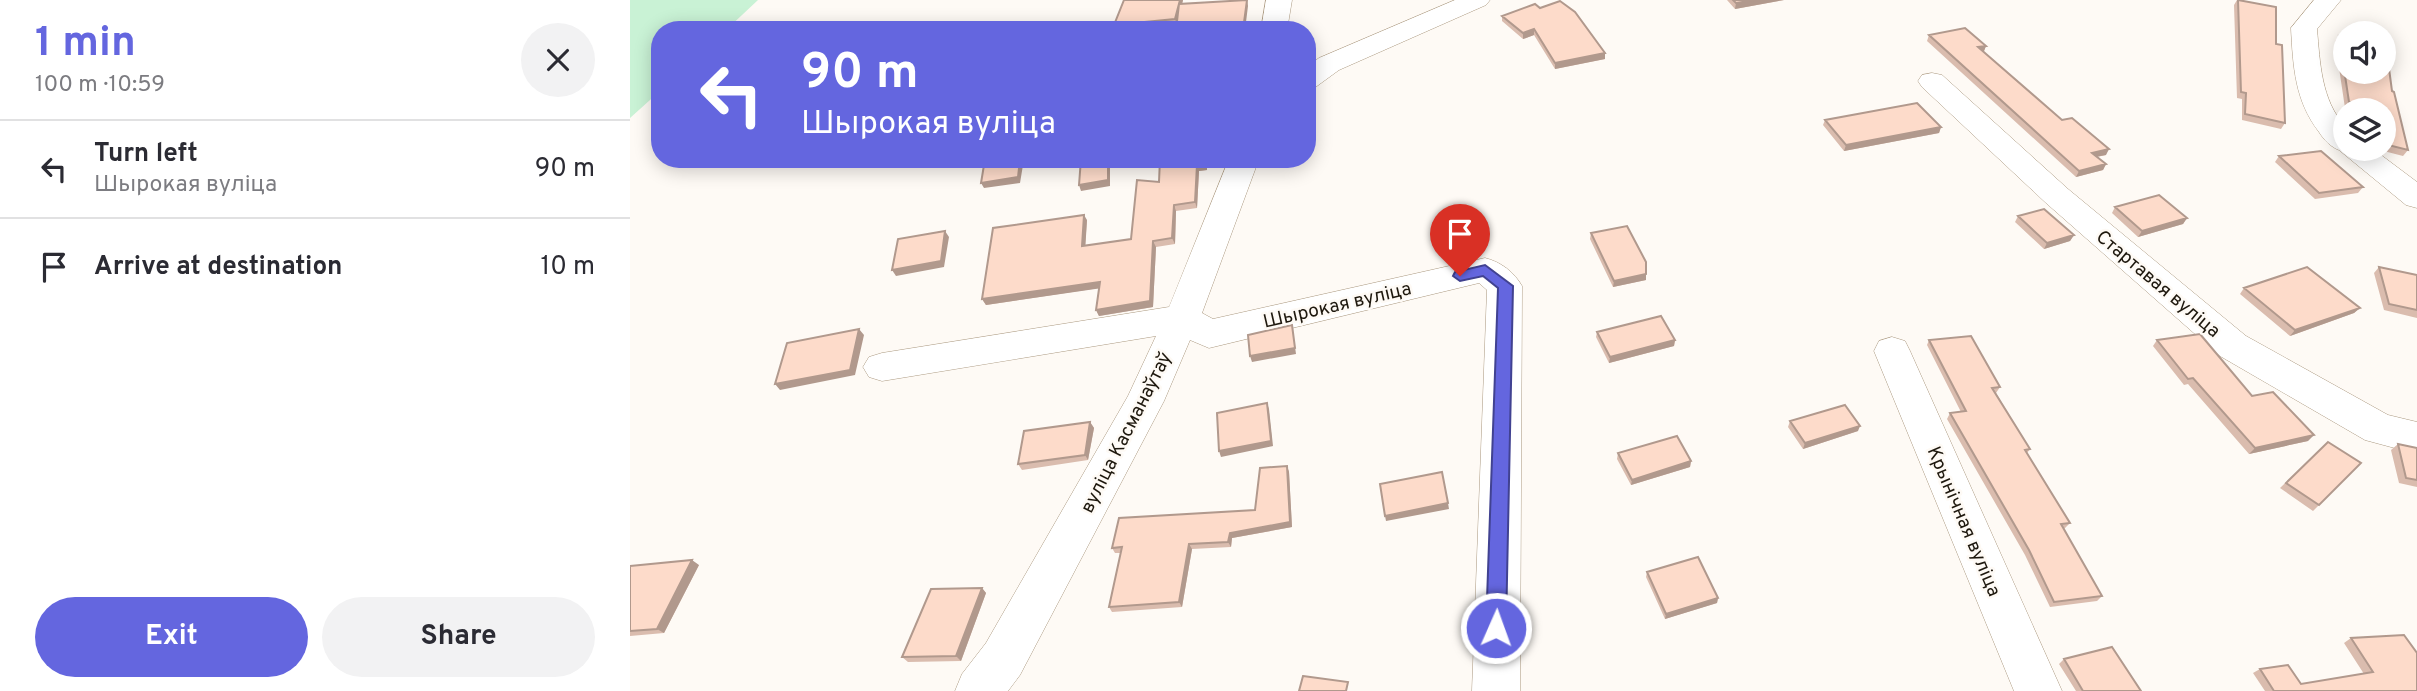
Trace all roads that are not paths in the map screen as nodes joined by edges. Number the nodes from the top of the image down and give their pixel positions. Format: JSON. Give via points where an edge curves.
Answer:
{"nodes":[{"id":1,"x":1279,"y":0,"type":"edge"},
{"id":2,"x":1477,"y":0,"type":"edge"},
{"id":3,"x":2328,"y":0,"type":"edge"},
{"id":4,"x":1276,"y":21,"type":"edge"},
{"id":5,"x":1316,"y":67,"type":"edge"},
{"id":6,"x":1932,"y":81,"type":"dead end"},
{"id":7,"x":2333,"y":131,"type":"edge"},
{"id":8,"x":2369,"y":161,"type":"edge"},
{"id":9,"x":1240,"y":168,"type":"edge"},
{"id":10,"x":2417,"y":198,"type":"edge"},
{"id":11,"x":1182,"y":318,"type":"junction"},
{"id":12,"x":1892,"y":352,"type":"dead end"},
{"id":13,"x":882,"y":368,"type":"dead end"},
{"id":14,"x":2417,"y":438,"type":"edge"},
{"id":15,"x":979,"y":691,"type":"edge"},
{"id":16,"x":1496,"y":691,"type":"edge"},
{"id":17,"x":2038,"y":691,"type":"edge"}],
"edges":[{"from":1,"to":4,"type":"street"},
{"from":2,"to":5,"type":"street"},
{"from":3,"to":7,"type":"street","via":[[2304,28],[2310,95]]},
{"from":6,"to":14,"type":"street","name":"Стартавая вуліца","via":[[2057,196],[2233,346],[2379,429]]},
{"from":8,"to":10,"type":"street"},
{"from":9,"to":11,"type":"street","name":"вуліца Касманаўтаў"},
{"from":11,"to":13,"type":"street"},
{"from":11,"to":15,"type":"street","name":"вуліца Касманаўтаў","via":[[1145,401],[1003,659]]},
{"from":11,"to":16,"type":"street","name":"Шырокая вуліца","via":[[1209,334],[1485,270],[1505,286]]},
{"from":12,"to":17,"type":"street","name":"Крынічная вуліца"}]}
